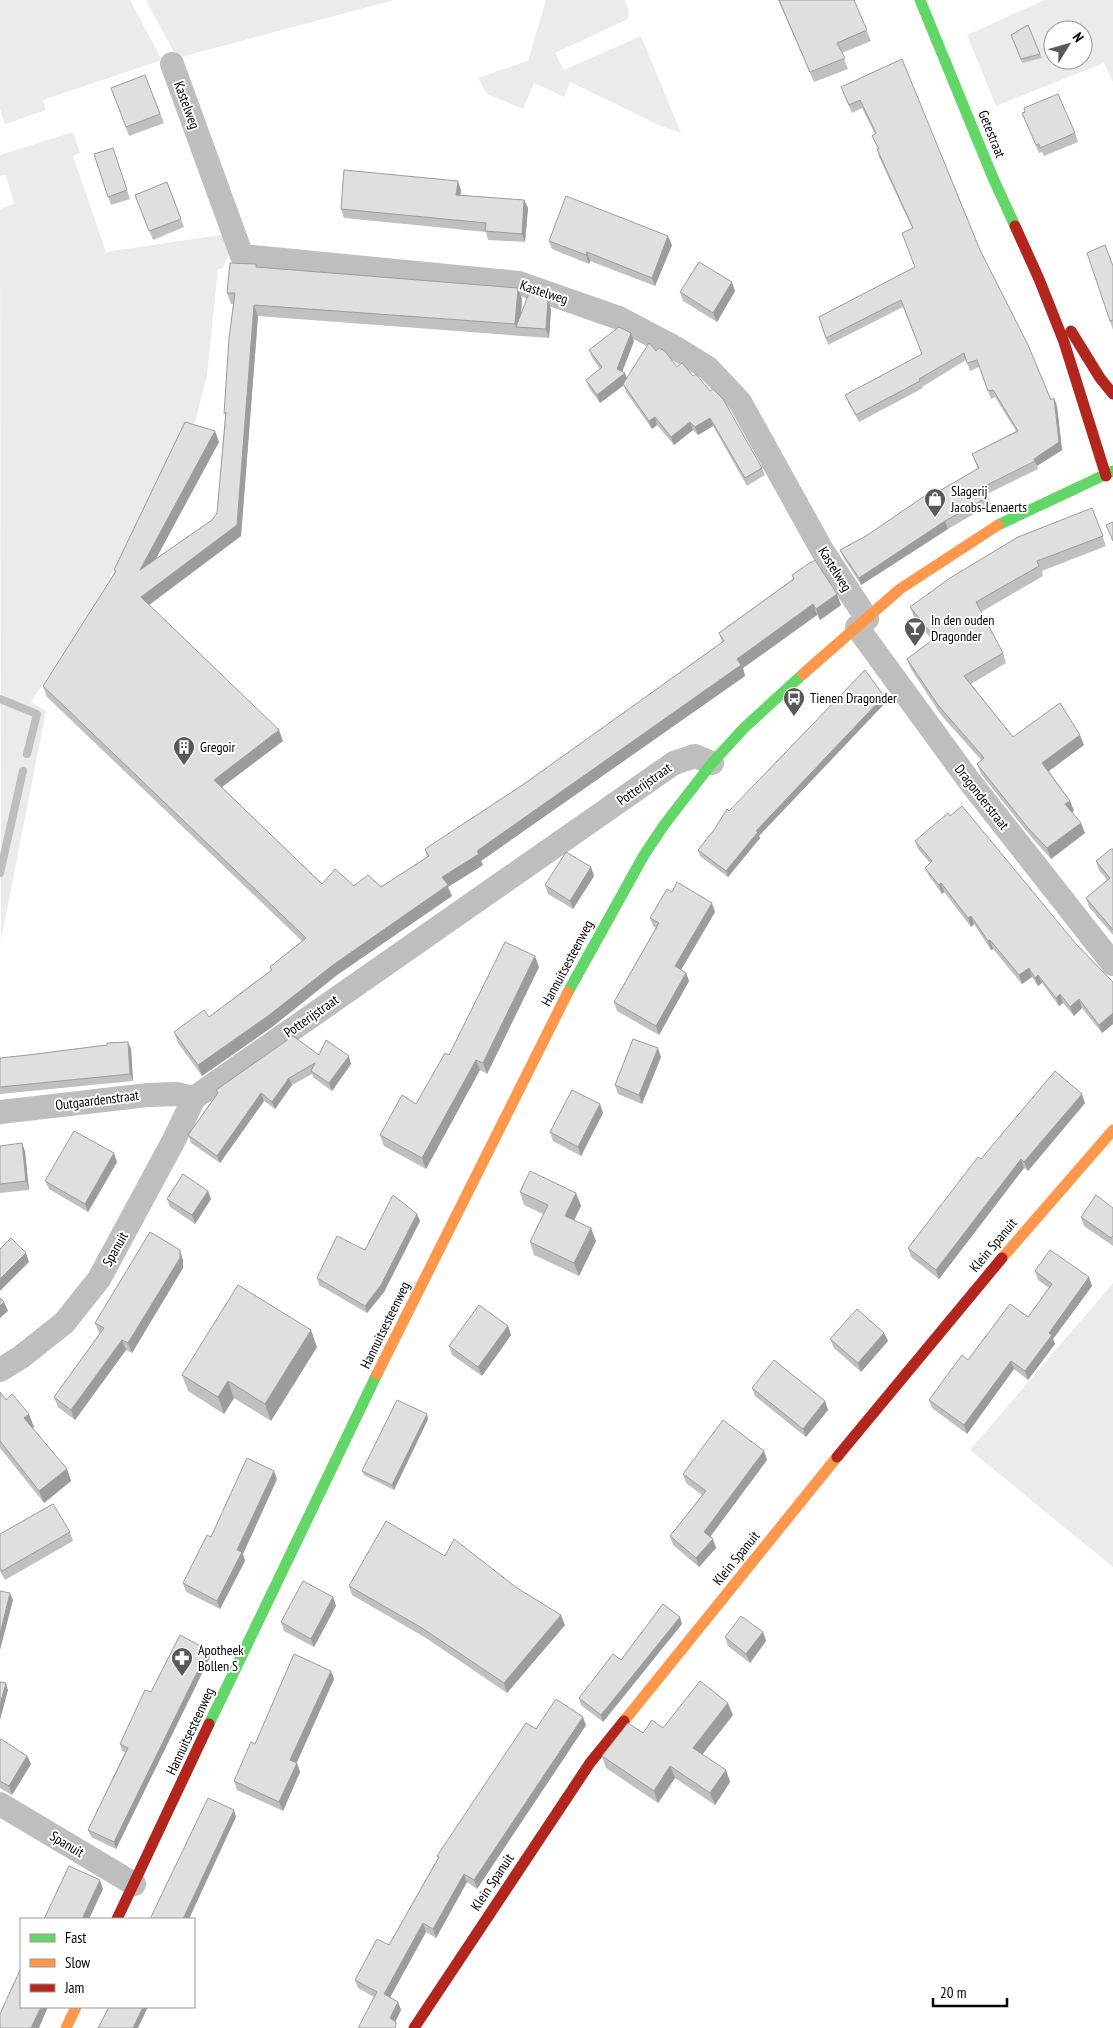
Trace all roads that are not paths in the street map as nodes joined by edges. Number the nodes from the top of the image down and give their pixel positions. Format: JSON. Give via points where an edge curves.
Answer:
{"nodes":[{"id":1,"x":920,"y":0,"type":"edge"},
{"id":2,"x":172,"y":64,"type":"dead end"},
{"id":3,"x":1039,"y":279,"type":"junction"},
{"id":4,"x":1113,"y":394,"type":"edge"},
{"id":5,"x":1110,"y":474,"type":"edge"},
{"id":6,"x":862,"y":623,"type":"junction"},
{"id":7,"x":712,"y":763,"type":"junction"},
{"id":8,"x":1113,"y":964,"type":"edge"},
{"id":9,"x":194,"y":1098,"type":"junction"},
{"id":10,"x":0,"y":1112,"type":"edge"},
{"id":11,"x":1113,"y":1130,"type":"edge"},
{"id":12,"x":0,"y":1370,"type":"edge"},
{"id":13,"x":0,"y":1804,"type":"edge"},
{"id":14,"x":134,"y":1884,"type":"junction"},
{"id":15,"x":117,"y":1918,"type":"edge"},
{"id":16,"x":76,"y":2008,"type":"edge"},
{"id":17,"x":66,"y":2028,"type":"edge"},
{"id":18,"x":414,"y":2028,"type":"edge"}],
"edges":[{"from":1,"to":3,"type":"street","name":"Getestraat","via":[[993,178]]},
{"from":2,"to":6,"type":"street","name":"Kastelweg","via":[[242,256],[519,283],[619,318],[674,346],[708,368],[740,402]]},
{"from":3,"to":4,"type":"street","name":"Getestraat"},
{"from":3,"to":5,"type":"street","name":"Getestraat"},
{"from":5,"to":6,"type":"street","via":[[993,528],[900,589]]},
{"from":6,"to":7,"type":"street","via":[[787,687]]},
{"from":6,"to":8,"type":"street","name":"Dragonderstraat","via":[[970,782]]},
{"from":7,"to":9,"type":"street","name":"Potterijstraat","via":[[695,756],[674,763]]},
{"from":7,"to":14,"type":"street","name":"Hannuitsesteenweg","via":[[644,855],[576,974],[290,1553]]},
{"from":9,"to":10,"type":"street","name":"Outgaardenstraat","via":[[176,1094],[148,1095]]},
{"from":9,"to":12,"type":"street","name":"Spanuit","via":[[99,1278],[64,1323]]},
{"from":11,"to":18,"type":"street","name":"Klein Spanuit","via":[[879,1405],[590,1763]]},
{"from":13,"to":14,"type":"street","name":"Spanuit"},
{"from":14,"to":15,"type":"street","name":"Hannuitsesteenweg"},
{"from":16,"to":17,"type":"street"}]}
